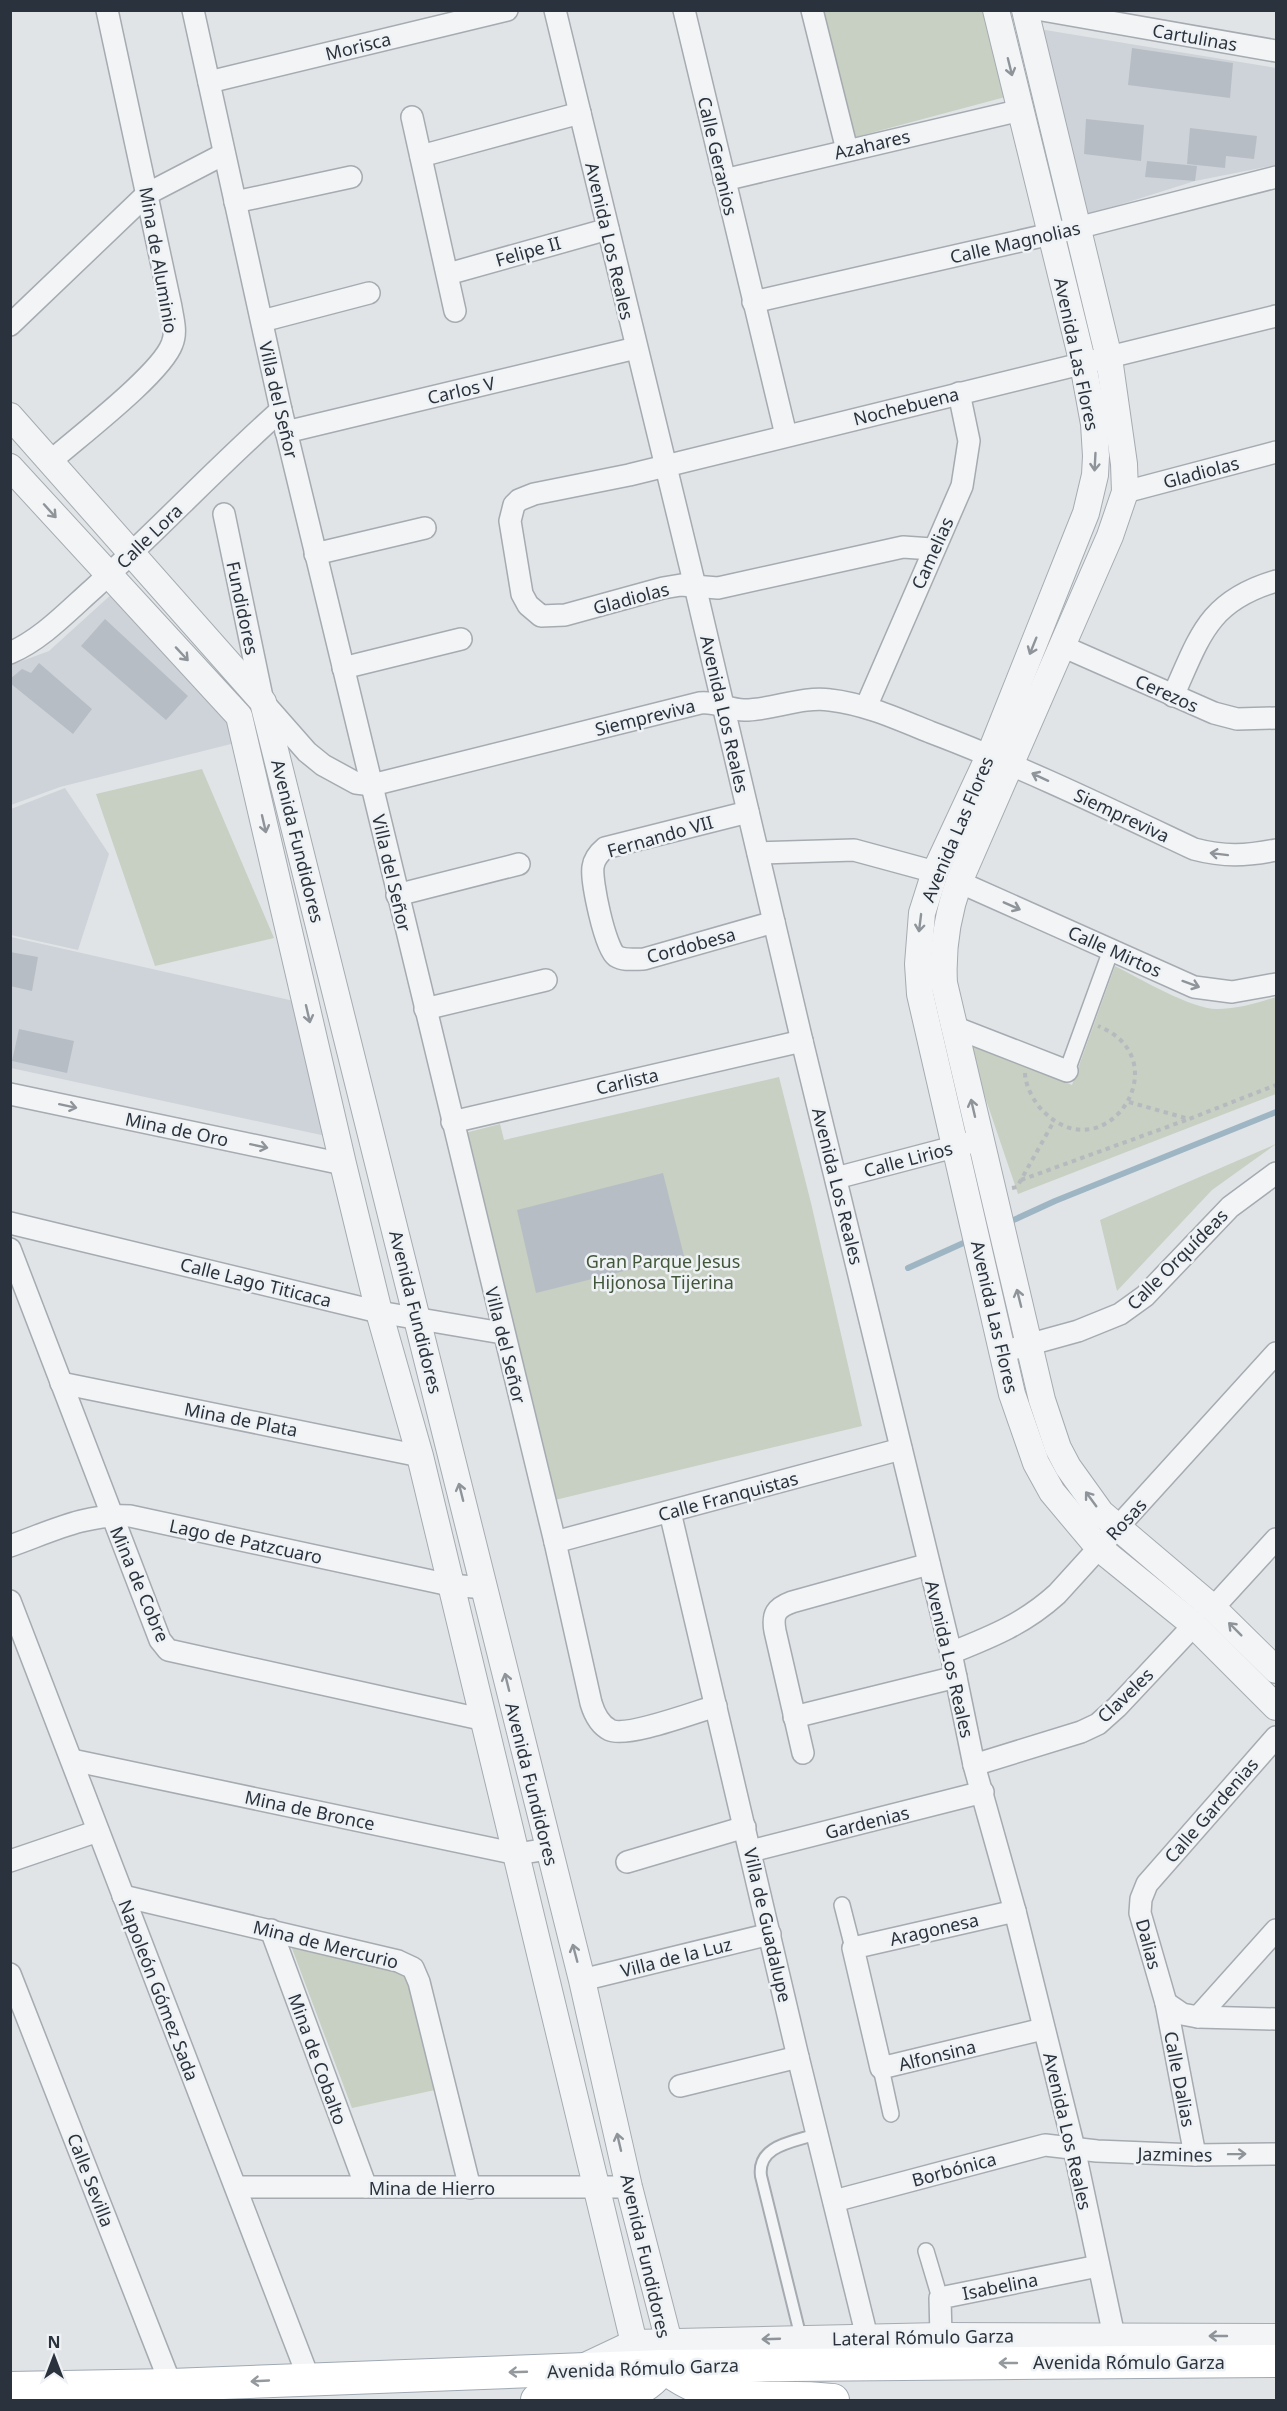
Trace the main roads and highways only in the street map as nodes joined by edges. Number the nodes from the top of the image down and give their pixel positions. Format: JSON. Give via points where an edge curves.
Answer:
{"nodes":[{"id":1,"x":666,"y":2354,"type":"junction"},
{"id":2,"x":1276,"y":2361,"type":"edge"},
{"id":3,"x":10,"y":2388,"type":"edge"},
{"id":4,"x":537,"y":2400,"type":"edge"},
{"id":5,"x":833,"y":2400,"type":"edge"}],
"edges":[{"from":2,"to":1,"type":"main road","name":"Avenida Rómulo Garza","one_way":true,"via":[[1117,2349]]},
{"from":1,"to":3,"type":"main road","name":"Avenida Rómulo Garza","one_way":true,"via":[[576,2370]]},
{"from":1,"to":4,"type":"main road","via":[[647,2386],[625,2395]]},
{"from":1,"to":5,"type":"main road","via":[[686,2384],[714,2395]]}]}
